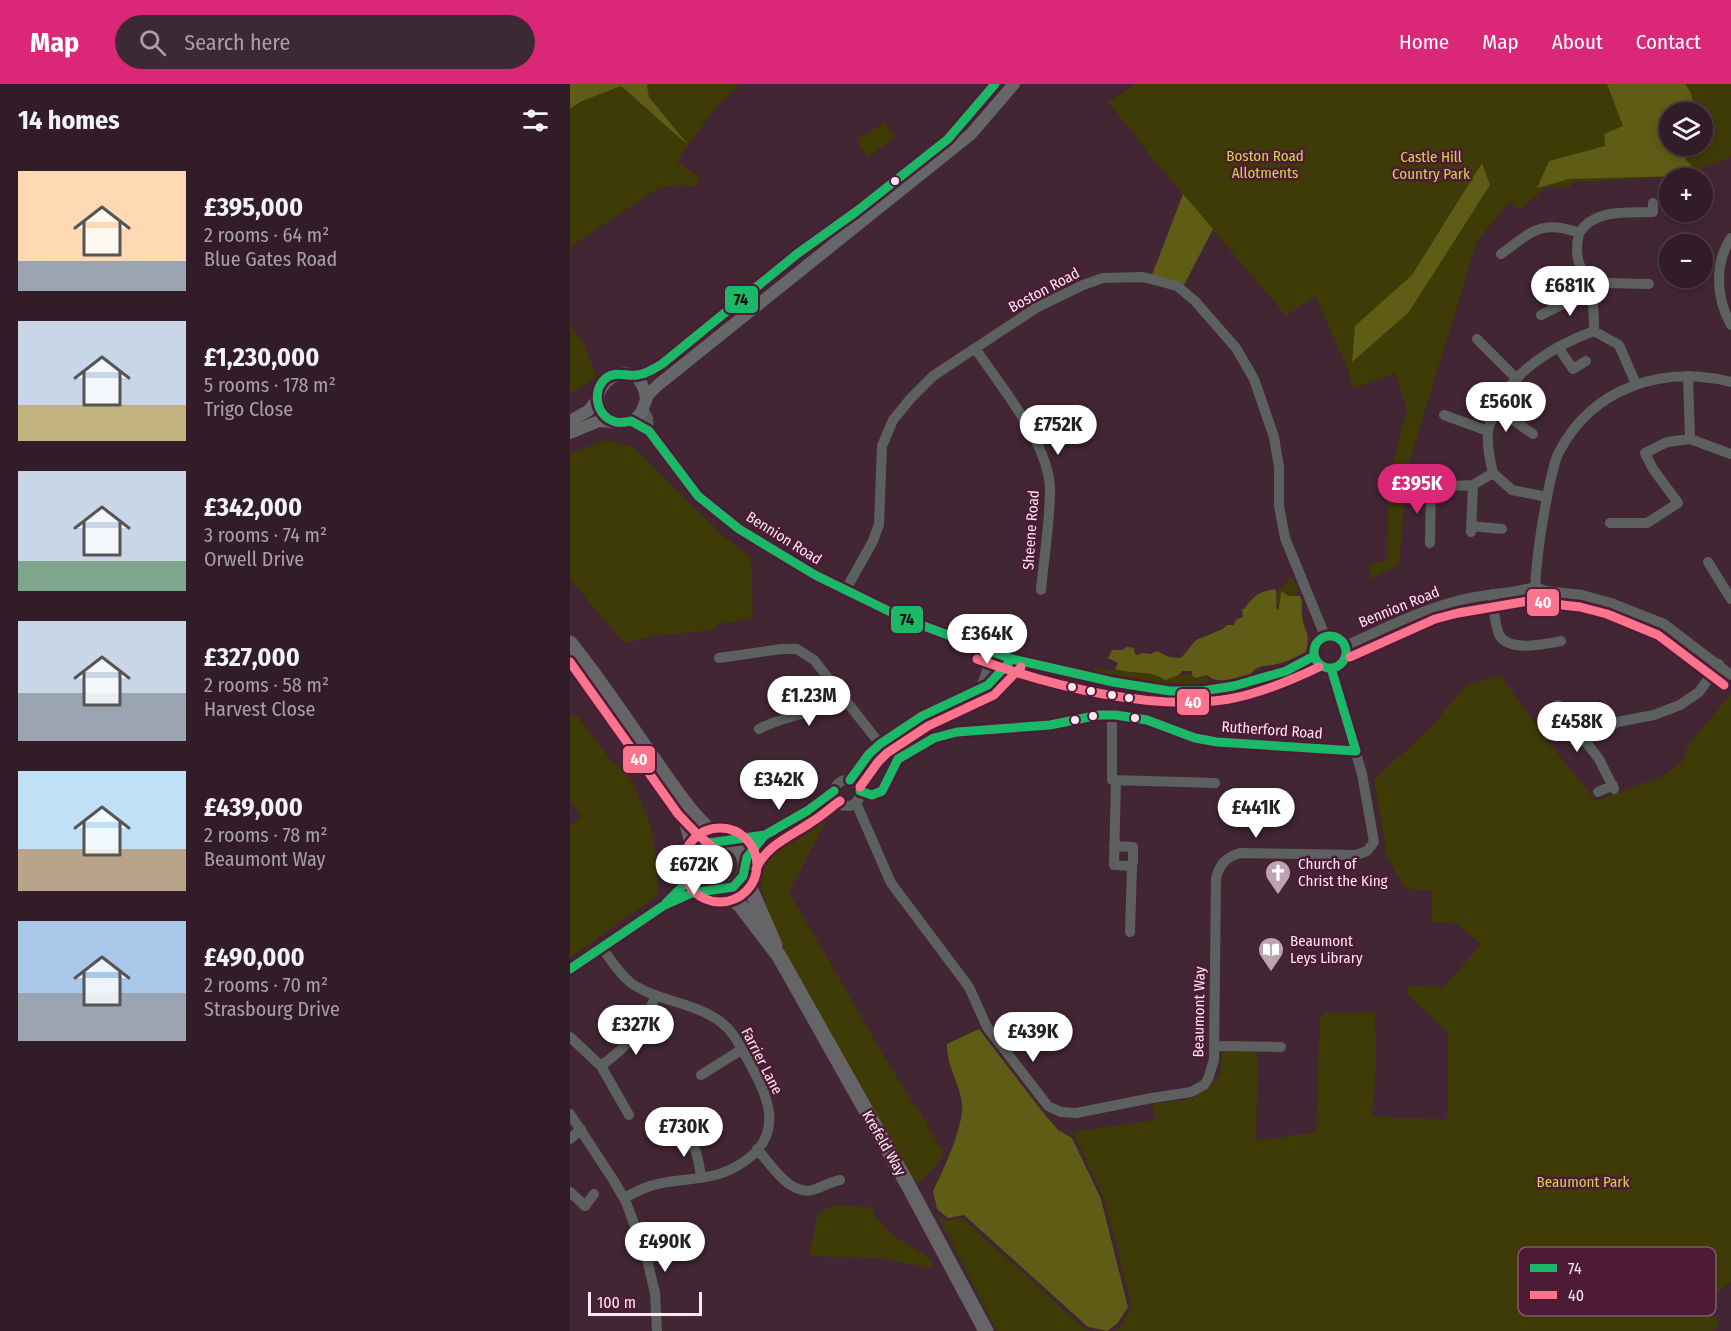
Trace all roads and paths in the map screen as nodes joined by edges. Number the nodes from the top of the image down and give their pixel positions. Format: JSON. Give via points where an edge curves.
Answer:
{"nodes":[{"id":1,"x":995,"y":84,"type":"edge"},
{"id":2,"x":1014,"y":84,"type":"edge"},
{"id":3,"x":1653,"y":203,"type":"dead end"},
{"id":4,"x":1579,"y":233,"type":"junction"},
{"id":5,"x":1731,"y":238,"type":"edge"},
{"id":6,"x":1501,"y":254,"type":"dead end"},
{"id":7,"x":1649,"y":284,"type":"dead end"},
{"id":8,"x":1587,"y":286,"type":"junction"},
{"id":9,"x":1591,"y":297,"type":"junction"},
{"id":10,"x":1542,"y":315,"type":"dead end"},
{"id":11,"x":1731,"y":325,"type":"edge"},
{"id":12,"x":1594,"y":332,"type":"junction"},
{"id":13,"x":1477,"y":339,"type":"dead end"},
{"id":14,"x":1558,"y":347,"type":"junction"},
{"id":15,"x":975,"y":348,"type":"junction"},
{"id":16,"x":1586,"y":361,"type":"dead end"},
{"id":17,"x":633,"y":376,"type":"junction"},
{"id":18,"x":1688,"y":376,"type":"junction"},
{"id":19,"x":1516,"y":378,"type":"junction"},
{"id":20,"x":1731,"y":382,"type":"edge"},
{"id":21,"x":1636,"y":384,"type":"junction"},
{"id":22,"x":597,"y":400,"type":"junction"},
{"id":23,"x":645,"y":405,"type":"junction"},
{"id":24,"x":1496,"y":408,"type":"junction"},
{"id":25,"x":1444,"y":415,"type":"dead end"},
{"id":26,"x":570,"y":421,"type":"edge"},
{"id":27,"x":611,"y":421,"type":"junction"},
{"id":28,"x":631,"y":421,"type":"junction"},
{"id":29,"x":649,"y":431,"type":"junction"},
{"id":30,"x":1488,"y":431,"type":"junction"},
{"id":31,"x":570,"y":433,"type":"edge"},
{"id":32,"x":1533,"y":434,"type":"dead end"},
{"id":33,"x":1690,"y":439,"type":"junction"},
{"id":34,"x":1731,"y":454,"type":"edge"},
{"id":35,"x":1493,"y":473,"type":"junction"},
{"id":36,"x":1418,"y":485,"type":"dead end"},
{"id":37,"x":1473,"y":485,"type":"junction"},
{"id":38,"x":1431,"y":487,"type":"junction"},
{"id":39,"x":1547,"y":497,"type":"junction"},
{"id":40,"x":1610,"y":523,"type":"dead end"},
{"id":41,"x":1502,"y":529,"type":"dead end"},
{"id":42,"x":1430,"y":543,"type":"dead end"},
{"id":43,"x":1708,"y":562,"type":"dead end"},
{"id":44,"x":1535,"y":587,"type":"junction"},
{"id":45,"x":1041,"y":590,"type":"dead end"},
{"id":46,"x":845,"y":591,"type":"junction"},
{"id":47,"x":1492,"y":594,"type":"junction"},
{"id":48,"x":1731,"y":599,"type":"edge"},
{"id":49,"x":1325,"y":636,"type":"junction"},
{"id":50,"x":1561,"y":641,"type":"dead end"},
{"id":51,"x":570,"y":643,"type":"edge"},
{"id":52,"x":1346,"y":646,"type":"junction"},
{"id":53,"x":981,"y":648,"type":"junction"},
{"id":54,"x":1314,"y":656,"type":"junction"},
{"id":55,"x":719,"y":658,"type":"dead end"},
{"id":56,"x":1012,"y":659,"type":"junction"},
{"id":57,"x":1719,"y":664,"type":"junction"},
{"id":58,"x":1331,"y":668,"type":"junction"},
{"id":59,"x":1731,"y":675,"type":"edge"},
{"id":60,"x":979,"y":690,"type":"junction"},
{"id":61,"x":844,"y":698,"type":"junction"},
{"id":62,"x":1558,"y":705,"type":"dead end"},
{"id":63,"x":1113,"y":723,"type":"dead end"},
{"id":64,"x":759,"y":729,"type":"dead end"},
{"id":65,"x":1586,"y":741,"type":"junction"},
{"id":66,"x":880,"y":744,"type":"junction"},
{"id":67,"x":1356,"y":751,"type":"junction"},
{"id":68,"x":850,"y":780,"type":"junction"},
{"id":69,"x":1116,"y":780,"type":"junction"},
{"id":70,"x":1215,"y":783,"type":"dead end"},
{"id":71,"x":860,"y":791,"type":"junction"},
{"id":72,"x":1598,"y":792,"type":"dead end"},
{"id":73,"x":680,"y":796,"type":"junction"},
{"id":74,"x":835,"y":796,"type":"junction"},
{"id":75,"x":856,"y":803,"type":"junction"},
{"id":76,"x":765,"y":835,"type":"junction"},
{"id":77,"x":725,"y":840,"type":"junction"},
{"id":78,"x":1114,"y":846,"type":"junction"},
{"id":79,"x":695,"y":862,"type":"junction"},
{"id":80,"x":1132,"y":862,"type":"dead end"},
{"id":81,"x":745,"y":866,"type":"junction"},
{"id":82,"x":719,"y":890,"type":"junction"},
{"id":83,"x":663,"y":906,"type":"junction"},
{"id":84,"x":1130,"y":932,"type":"dead end"},
{"id":85,"x":602,"y":948,"type":"junction"},
{"id":86,"x":779,"y":957,"type":"junction"},
{"id":87,"x":570,"y":969,"type":"edge"},
{"id":88,"x":656,"y":995,"type":"junction"},
{"id":89,"x":570,"y":1037,"type":"edge"},
{"id":90,"x":1214,"y":1046,"type":"junction"},
{"id":91,"x":1281,"y":1047,"type":"dead end"},
{"id":92,"x":741,"y":1050,"type":"junction"},
{"id":93,"x":601,"y":1066,"type":"junction"},
{"id":94,"x":701,"y":1075,"type":"dead end"},
{"id":95,"x":570,"y":1114,"type":"edge"},
{"id":96,"x":629,"y":1115,"type":"dead end"},
{"id":97,"x":581,"y":1129,"type":"junction"},
{"id":98,"x":685,"y":1131,"type":"dead end"},
{"id":99,"x":570,"y":1139,"type":"edge"},
{"id":100,"x":758,"y":1149,"type":"junction"},
{"id":101,"x":701,"y":1178,"type":"junction"},
{"id":102,"x":840,"y":1180,"type":"dead end"},
{"id":103,"x":570,"y":1192,"type":"edge"},
{"id":104,"x":594,"y":1194,"type":"dead end"},
{"id":105,"x":624,"y":1198,"type":"junction"},
{"id":106,"x":657,"y":1331,"type":"edge"},
{"id":107,"x":986,"y":1331,"type":"edge"}],
"edges":[{"from":1,"to":17,"type":"main road","via":[[948,139],[662,364]]},
{"from":2,"to":23,"type":"main road","via":[[971,134],[658,385]]},
{"from":3,"to":4,"type":"street","via":[[1653,212],[1608,213],[1592,220]]},
{"from":4,"to":6,"type":"street","via":[[1554,226],[1539,228]]},
{"from":4,"to":8,"type":"street","via":[[1576,258]]},
{"from":5,"to":11,"type":"street","via":[[1723,250],[1718,284]]},
{"from":7,"to":8,"type":"street"},
{"from":8,"to":9,"type":"street"},
{"from":9,"to":10,"type":"street","via":[[1570,300]]},
{"from":9,"to":12,"type":"street"},
{"from":12,"to":14,"type":"street"},
{"from":12,"to":21,"type":"street","via":[[1620,345]]},
{"from":13,"to":19,"type":"street"},
{"from":14,"to":16,"type":"street","via":[[1573,369]]},
{"from":14,"to":19,"type":"street"},
{"from":15,"to":45,"type":"street","name":"Sheene Road","via":[[1034,436],[1044,459],[1050,487]]},
{"from":15,"to":46,"type":"street","name":"Boston Road","via":[[933,375],[893,420],[882,446],[879,524]]},
{"from":15,"to":49,"type":"street","name":"Boston Road","via":[[1036,309],[1103,278],[1143,277],[1184,291],[1236,348],[1254,379],[1280,467],[1279,506],[1285,538]]},
{"from":17,"to":22,"type":"main road","via":[[622,373],[607,377],[600,385]]},
{"from":17,"to":23,"type":"main road","via":[[645,391]]},
{"from":18,"to":20,"type":"street"},
{"from":18,"to":21,"type":"street","via":[[1665,376]]},
{"from":18,"to":33,"type":"street"},
{"from":19,"to":24,"type":"street"},
{"from":21,"to":39,"type":"street","via":[[1600,402],[1576,425],[1558,453]]},
{"from":22,"to":26,"type":"main road","via":[[588,411]]},
{"from":22,"to":27,"type":"main road","via":[[601,412]]},
{"from":23,"to":28,"type":"main road"},
{"from":23,"to":29,"type":"street","name":"Bennion Road"},
{"from":24,"to":30,"type":"street"},
{"from":24,"to":32,"type":"street"},
{"from":25,"to":30,"type":"street"},
{"from":27,"to":28,"type":"main road"},
{"from":27,"to":31,"type":"main road","via":[[590,424]]},
{"from":28,"to":29,"type":"street","name":"Bennion Road"},
{"from":29,"to":46,"type":"street","name":"Bennion Road","via":[[698,496],[718,514],[784,558]]},
{"from":30,"to":35,"type":"street"},
{"from":33,"to":34,"type":"street"},
{"from":33,"to":40,"type":"street","via":[[1667,442],[1645,453],[1653,469],[1684,503],[1647,523]]},
{"from":35,"to":37,"type":"street"},
{"from":35,"to":39,"type":"street","via":[[1512,490]]},
{"from":36,"to":38,"type":"street"},
{"from":37,"to":38,"type":"street"},
{"from":37,"to":41,"type":"street","via":[[1471,529]]},
{"from":38,"to":42,"type":"street"},
{"from":39,"to":44,"type":"street"},
{"from":43,"to":48,"type":"street"},
{"from":44,"to":47,"type":"street","name":"Bennion Road"},
{"from":44,"to":57,"type":"street","via":[[1611,603],[1664,624]]},
{"from":46,"to":53,"type":"street","name":"Bennion Road"},
{"from":47,"to":50,"type":"street","via":[[1500,636],[1506,641],[1521,646]]},
{"from":47,"to":52,"type":"street","name":"Bennion Road","via":[[1431,608]]},
{"from":49,"to":52,"type":"street","via":[[1340,638]]},
{"from":49,"to":54,"type":"street","via":[[1315,646]]},
{"from":51,"to":73,"type":"highway"},
{"from":52,"to":58,"type":"street","via":[[1344,661]]},
{"from":53,"to":56,"type":"street","name":"Bennion Road"},
{"from":53,"to":60,"type":"street","via":[[989,662]]},
{"from":54,"to":56,"type":"street","name":"Bennion Road","via":[[1286,671],[1202,691],[1142,688]]},
{"from":54,"to":58,"type":"street","via":[[1320,665]]},
{"from":55,"to":61,"type":"street","via":[[797,649],[814,660]]},
{"from":56,"to":60,"type":"street"},
{"from":57,"to":59,"type":"street"},
{"from":57,"to":65,"type":"street","via":[[1699,692],[1680,705],[1617,722]]},
{"from":58,"to":67,"type":"street","name":"Beaumont Way"},
{"from":60,"to":66,"type":"street","via":[[922,716]]},
{"from":61,"to":64,"type":"street","via":[[828,708],[774,721]]},
{"from":61,"to":66,"type":"street"},
{"from":62,"to":65,"type":"street"},
{"from":63,"to":69,"type":"street","via":[[1112,780]]},
{"from":65,"to":72,"type":"street","via":[[1614,787]]},
{"from":66,"to":68,"type":"street"},
{"from":67,"to":71,"type":"street","name":"Rutherford Road","via":[[1217,742],[1147,720],[1106,715],[934,738],[898,759],[882,791],[872,795]]},
{"from":67,"to":90,"type":"street","name":"Beaumont Way","via":[[1374,842],[1367,851],[1356,855],[1240,853],[1221,864],[1216,878]]},
{"from":68,"to":71,"type":"street"},
{"from":68,"to":74,"type":"street","via":[[837,784]]},
{"from":69,"to":70,"type":"street"},
{"from":69,"to":78,"type":"street"},
{"from":71,"to":75,"type":"street"},
{"from":73,"to":77,"type":"highway","via":[[707,828]]},
{"from":73,"to":79,"type":"highway"},
{"from":74,"to":75,"type":"street","via":[[845,806]]},
{"from":74,"to":76,"type":"street"},
{"from":75,"to":90,"type":"street","name":"Beaumont Way","via":[[891,883],[969,987],[987,1027],[1048,1106],[1076,1113],[1191,1092],[1208,1080]]},
{"from":76,"to":77,"type":"street"},
{"from":76,"to":81,"type":"street","via":[[751,851]]},
{"from":77,"to":79,"type":"highway","via":[[703,847]]},
{"from":77,"to":81,"type":"highway","via":[[742,852]]},
{"from":78,"to":80,"type":"street","via":[[1133,847]]},
{"from":78,"to":84,"type":"street","via":[[1114,866],[1132,866]]},
{"from":79,"to":82,"type":"highway","via":[[699,879]]},
{"from":79,"to":83,"type":"street","via":[[685,884]]},
{"from":81,"to":82,"type":"highway","via":[[733,887]]},
{"from":81,"to":86,"type":"highway","name":"Krefeld Way","via":[[750,888]]},
{"from":82,"to":83,"type":"street","via":[[692,893]]},
{"from":82,"to":86,"type":"highway","name":"Krefeld Way","via":[[740,905]]},
{"from":83,"to":85,"type":"street"},
{"from":85,"to":87,"type":"street"},
{"from":85,"to":88,"type":"street","name":"Farrier Lane","via":[[623,976]]},
{"from":86,"to":107,"type":"highway","name":"Krefeld Way"},
{"from":88,"to":92,"type":"street","name":"Farrier Lane","via":[[720,1021],[732,1031]]},
{"from":88,"to":93,"type":"street","via":[[632,1041]]},
{"from":89,"to":93,"type":"street"},
{"from":90,"to":91,"type":"street"},
{"from":92,"to":94,"type":"street"},
{"from":92,"to":100,"type":"street","name":"Farrier Lane","via":[[769,1104],[769,1124]]},
{"from":93,"to":96,"type":"street"},
{"from":95,"to":97,"type":"street"},
{"from":97,"to":99,"type":"street"},
{"from":97,"to":105,"type":"street"},
{"from":98,"to":101,"type":"street","via":[[694,1143]]},
{"from":100,"to":101,"type":"street","via":[[745,1161],[712,1177]]},
{"from":100,"to":102,"type":"street","via":[[794,1188],[812,1190]]},
{"from":101,"to":105,"type":"street","via":[[657,1184]]},
{"from":103,"to":104,"type":"street","via":[[585,1206]]},
{"from":105,"to":106,"type":"street","via":[[656,1293]]}]}
